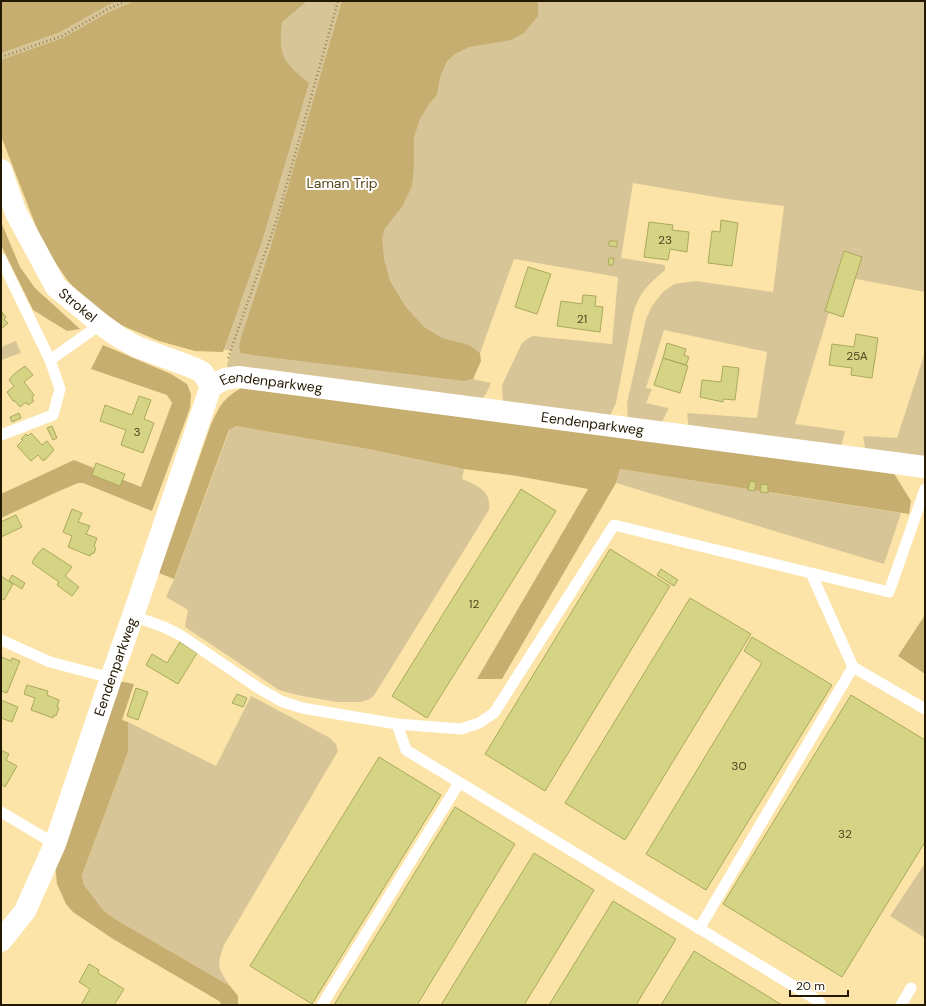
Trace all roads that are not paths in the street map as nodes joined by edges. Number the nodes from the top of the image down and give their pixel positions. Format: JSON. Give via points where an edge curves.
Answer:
{"nodes":[{"id":1,"x":1,"y":170,"type":"edge"},
{"id":2,"x":1,"y":259,"type":"edge"},
{"id":3,"x":100,"y":324,"type":"junction"},
{"id":4,"x":50,"y":360,"type":"junction"},
{"id":5,"x":211,"y":386,"type":"junction"},
{"id":6,"x":1,"y":435,"type":"edge"},
{"id":7,"x":925,"y":467,"type":"edge"},
{"id":8,"x":925,"y":488,"type":"edge"},
{"id":9,"x":811,"y":573,"type":"junction"},
{"id":10,"x":133,"y":616,"type":"junction"},
{"id":11,"x":1,"y":640,"type":"edge"},
{"id":12,"x":853,"y":667,"type":"junction"},
{"id":13,"x":111,"y":678,"type":"junction"},
{"id":14,"x":925,"y":709,"type":"edge"},
{"id":15,"x":397,"y":724,"type":"junction"},
{"id":16,"x":459,"y":783,"type":"junction"},
{"id":17,"x":1,"y":812,"type":"edge"},
{"id":18,"x":55,"y":844,"type":"junction"},
{"id":19,"x":699,"y":929,"type":"junction"},
{"id":20,"x":1,"y":941,"type":"edge"},
{"id":21,"x":911,"y":988,"type":"dead end"},
{"id":22,"x":820,"y":1002,"type":"dead end"},
{"id":23,"x":322,"y":1005,"type":"edge"},
{"id":24,"x":901,"y":1005,"type":"edge"}],
"edges":[{"from":1,"to":3,"type":"street","name":"Strokel","via":[[16,213],[56,286]]},
{"from":2,"to":4,"type":"lane"},
{"from":3,"to":4,"type":"lane"},
{"from":3,"to":5,"type":"street","name":"Strokel","via":[[137,347],[202,372]]},
{"from":4,"to":6,"type":"lane","via":[[60,389],[53,415]]},
{"from":5,"to":7,"type":"street","name":"Eendenparkweg","via":[[226,378],[239,377]]},
{"from":5,"to":10,"type":"street","name":"Eendenparkweg"},
{"from":8,"to":9,"type":"lane","via":[[889,592]]},
{"from":9,"to":12,"type":"lane"},
{"from":9,"to":15,"type":"lane","via":[[614,525],[494,713],[479,723],[461,729]]},
{"from":10,"to":13,"type":"street","name":"Eendenparkweg"},
{"from":10,"to":15,"type":"lane","via":[[180,635],[282,701],[302,708]]},
{"from":11,"to":13,"type":"lane","via":[[50,662]]},
{"from":12,"to":14,"type":"lane"},
{"from":12,"to":19,"type":"lane"},
{"from":13,"to":18,"type":"street","name":"Eendenparkweg"},
{"from":15,"to":16,"type":"lane","via":[[406,750]]},
{"from":16,"to":19,"type":"lane"},
{"from":16,"to":23,"type":"lane"},
{"from":17,"to":18,"type":"lane"},
{"from":18,"to":20,"type":"street","name":"Eendenparkweg","via":[[25,911]]},
{"from":19,"to":22,"type":"lane"},
{"from":21,"to":24,"type":"lane"}]}
